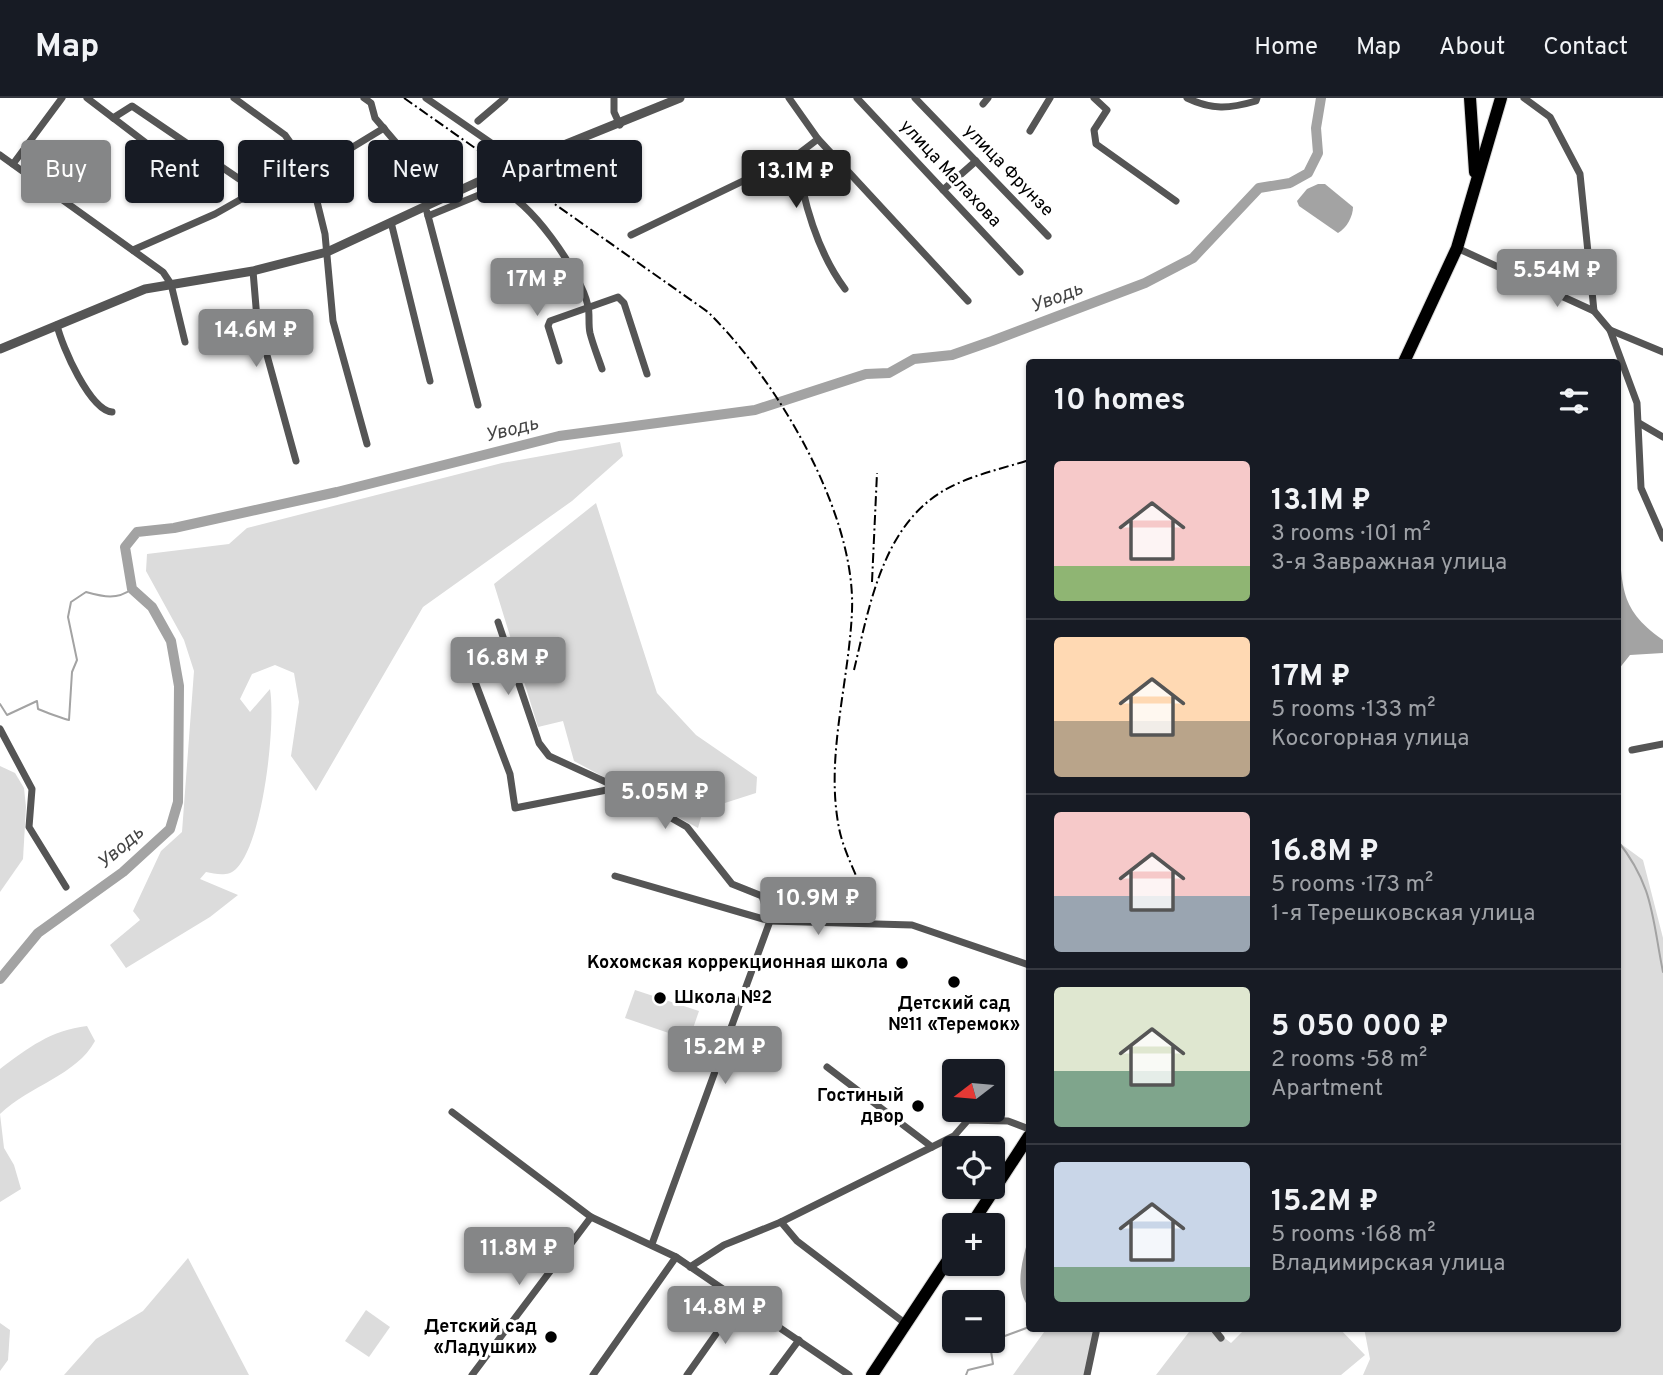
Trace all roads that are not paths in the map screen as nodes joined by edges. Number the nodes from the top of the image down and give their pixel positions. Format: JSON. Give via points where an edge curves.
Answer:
{"nodes":[{"id":1,"x":62,"y":98,"type":"edge"},
{"id":2,"x":87,"y":98,"type":"edge"},
{"id":3,"x":234,"y":98,"type":"edge"},
{"id":4,"x":364,"y":98,"type":"edge"},
{"id":5,"x":426,"y":98,"type":"edge"},
{"id":6,"x":505,"y":98,"type":"edge"},
{"id":7,"x":614,"y":98,"type":"edge"},
{"id":8,"x":680,"y":98,"type":"edge"},
{"id":9,"x":789,"y":98,"type":"edge"},
{"id":10,"x":857,"y":98,"type":"edge"},
{"id":11,"x":915,"y":98,"type":"edge"},
{"id":12,"x":1050,"y":98,"type":"edge"},
{"id":13,"x":1094,"y":98,"type":"edge"},
{"id":14,"x":1187,"y":98,"type":"edge"},
{"id":15,"x":1470,"y":98,"type":"edge"},
{"id":16,"x":1501,"y":98,"type":"edge"},
{"id":17,"x":1524,"y":98,"type":"edge"},
{"id":18,"x":1257,"y":99,"type":"edge"},
{"id":19,"x":1472,"y":117,"type":"junction"},
{"id":20,"x":113,"y":118,"type":"junction"},
{"id":21,"x":478,"y":121,"type":"dead end"},
{"id":22,"x":1493,"y":123,"type":"junction"},
{"id":23,"x":620,"y":125,"type":"junction"},
{"id":24,"x":384,"y":128,"type":"junction"},
{"id":25,"x":1030,"y":131,"type":"dead end"},
{"id":26,"x":818,"y":139,"type":"junction"},
{"id":27,"x":142,"y":140,"type":"edge"},
{"id":28,"x":289,"y":140,"type":"edge"},
{"id":29,"x":394,"y":140,"type":"edge"},
{"id":30,"x":485,"y":140,"type":"edge"},
{"id":31,"x":581,"y":140,"type":"edge"},
{"id":32,"x":354,"y":146,"type":"edge"},
{"id":33,"x":0,"y":155,"type":"edge"},
{"id":34,"x":797,"y":155,"type":"junction"},
{"id":35,"x":976,"y":161,"type":"junction"},
{"id":36,"x":13,"y":164,"type":"junction"},
{"id":37,"x":238,"y":178,"type":"edge"},
{"id":38,"x":1475,"y":183,"type":"junction"},
{"id":39,"x":943,"y":190,"type":"junction"},
{"id":40,"x":238,"y":199,"type":"edge"},
{"id":41,"x":1176,"y":201,"type":"dead end"},
{"id":42,"x":316,"y":203,"type":"edge"},
{"id":43,"x":429,"y":203,"type":"joint"},
{"id":44,"x":428,"y":215,"type":"junction"},
{"id":45,"x":391,"y":222,"type":"junction"},
{"id":46,"x":631,"y":235,"type":"dead end"},
{"id":47,"x":1048,"y":236,"type":"dead end"},
{"id":48,"x":1457,"y":248,"type":"junction"},
{"id":49,"x":133,"y":250,"type":"junction"},
{"id":50,"x":327,"y":252,"type":"junction"},
{"id":51,"x":253,"y":271,"type":"junction"},
{"id":52,"x":1020,"y":272,"type":"dead end"},
{"id":53,"x":172,"y":284,"type":"junction"},
{"id":54,"x":845,"y":289,"type":"dead end"},
{"id":55,"x":968,"y":301,"type":"dead end"},
{"id":56,"x":588,"y":306,"type":"junction"},
{"id":57,"x":1594,"y":311,"type":"junction"},
{"id":58,"x":57,"y":326,"type":"junction"},
{"id":59,"x":1610,"y":330,"type":"junction"},
{"id":60,"x":185,"y":342,"type":"dead end"},
{"id":61,"x":0,"y":349,"type":"edge"},
{"id":62,"x":1663,"y":352,"type":"edge"},
{"id":63,"x":1405,"y":359,"type":"edge"},
{"id":64,"x":1621,"y":359,"type":"edge"},
{"id":65,"x":1621,"y":360,"type":"edge"},
{"id":66,"x":559,"y":361,"type":"dead end"},
{"id":67,"x":602,"y":369,"type":"dead end"},
{"id":68,"x":646,"y":374,"type":"dead end"},
{"id":69,"x":430,"y":381,"type":"dead end"},
{"id":70,"x":478,"y":405,"type":"dead end"},
{"id":71,"x":112,"y":412,"type":"dead end"},
{"id":72,"x":1640,"y":423,"type":"junction"},
{"id":73,"x":1663,"y":437,"type":"edge"},
{"id":74,"x":367,"y":444,"type":"dead end"},
{"id":75,"x":296,"y":461,"type":"dead end"},
{"id":76,"x":1663,"y":538,"type":"edge"},
{"id":77,"x":498,"y":622,"type":"dead end"},
{"id":78,"x":471,"y":671,"type":"dead end"},
{"id":79,"x":0,"y":729,"type":"edge"},
{"id":80,"x":1663,"y":744,"type":"edge"},
{"id":81,"x":1632,"y":750,"type":"dead end"},
{"id":82,"x":619,"y":788,"type":"junction"},
{"id":83,"x":615,"y":876,"type":"dead end"},
{"id":84,"x":66,"y":887,"type":"dead end"},
{"id":85,"x":770,"y":921,"type":"junction"},
{"id":86,"x":1026,"y":964,"type":"edge"},
{"id":87,"x":827,"y":1067,"type":"dead end"},
{"id":88,"x":452,"y":1112,"type":"dead end"},
{"id":89,"x":1026,"y":1128,"type":"edge"},
{"id":90,"x":1026,"y":1141,"type":"edge"},
{"id":91,"x":932,"y":1147,"type":"junction"},
{"id":92,"x":979,"y":1213,"type":"edge"},
{"id":93,"x":591,"y":1217,"type":"junction"},
{"id":94,"x":781,"y":1223,"type":"junction"},
{"id":95,"x":652,"y":1244,"type":"junction"},
{"id":96,"x":676,"y":1257,"type":"junction"},
{"id":97,"x":690,"y":1267,"type":"junction"},
{"id":98,"x":942,"y":1269,"type":"edge"},
{"id":99,"x":740,"y":1300,"type":"junction"},
{"id":100,"x":906,"y":1324,"type":"junction"},
{"id":101,"x":1096,"y":1332,"type":"edge"},
{"id":102,"x":1216,"y":1332,"type":"edge"},
{"id":103,"x":1221,"y":1338,"type":"dead end"},
{"id":104,"x":799,"y":1340,"type":"junction"},
{"id":105,"x":471,"y":1375,"type":"edge"},
{"id":106,"x":593,"y":1375,"type":"edge"},
{"id":107,"x":687,"y":1375,"type":"edge"},
{"id":108,"x":773,"y":1375,"type":"edge"},
{"id":109,"x":849,"y":1375,"type":"edge"},
{"id":110,"x":872,"y":1375,"type":"edge"},
{"id":111,"x":1087,"y":1375,"type":"edge"}],
"edges":[{"from":1,"to":36,"type":"street"},
{"from":2,"to":20,"type":"street"},
{"from":3,"to":28,"type":"street"},
{"from":4,"to":24,"type":"street"},
{"from":5,"to":30,"type":"street"},
{"from":6,"to":21,"type":"street"},
{"from":7,"to":23,"type":"street"},
{"from":8,"to":23,"type":"street"},
{"from":9,"to":26,"type":"street"},
{"from":10,"to":39,"type":"street","name":"улица Малахова"},
{"from":11,"to":35,"type":"street","name":"улица Фрунзе"},
{"from":12,"to":25,"type":"street"},
{"from":13,"to":41,"type":"street","via":[[1107,110],[1094,131],[1096,144]]},
{"from":14,"to":18,"type":"street","via":[[1224,110]]},
{"from":15,"to":19,"type":"main road"},
{"from":16,"to":22,"type":"main road"},
{"from":17,"to":57,"type":"street","via":[[1550,117],[1580,174]]},
{"from":19,"to":22,"type":"main road","via":[[1484,126]]},
{"from":19,"to":38,"type":"main road"},
{"from":20,"to":27,"type":"street"},
{"from":20,"to":37,"type":"street","via":[[132,106]]},
{"from":22,"to":38,"type":"main road"},
{"from":23,"to":31,"type":"street"},
{"from":24,"to":29,"type":"street"},
{"from":24,"to":32,"type":"street"},
{"from":26,"to":34,"type":"street"},
{"from":26,"to":55,"type":"street"},
{"from":33,"to":36,"type":"street"},
{"from":34,"to":46,"type":"street"},
{"from":34,"to":54,"type":"street","via":[[823,255]]},
{"from":35,"to":39,"type":"street"},
{"from":35,"to":47,"type":"street","name":"улица Фрунзе"},
{"from":36,"to":49,"type":"street"},
{"from":38,"to":48,"type":"main road"},
{"from":39,"to":52,"type":"street","name":"улица Малахова"},
{"from":40,"to":49,"type":"street"},
{"from":42,"to":50,"type":"street"},
{"from":43,"to":44,"type":"street"},
{"from":43,"to":45,"type":"street"},
{"from":44,"to":56,"type":"street","via":[[486,190],[503,190],[535,217],[569,265]]},
{"from":44,"to":70,"type":"street"},
{"from":45,"to":50,"type":"street"},
{"from":45,"to":69,"type":"street"},
{"from":48,"to":57,"type":"street"},
{"from":48,"to":63,"type":"main road"},
{"from":49,"to":53,"type":"street"},
{"from":50,"to":51,"type":"street"},
{"from":50,"to":74,"type":"street","via":[[333,321]]},
{"from":51,"to":53,"type":"street"},
{"from":51,"to":75,"type":"street","via":[[257,319]]},
{"from":53,"to":58,"type":"street","via":[[145,289]]},
{"from":53,"to":60,"type":"street"},
{"from":56,"to":66,"type":"street","via":[[550,321]]},
{"from":56,"to":67,"type":"street","via":[[590,332]]},
{"from":56,"to":68,"type":"street","via":[[613,296],[624,303]]},
{"from":57,"to":59,"type":"street"},
{"from":58,"to":61,"type":"street"},
{"from":58,"to":71,"type":"street","via":[[61,344],[97,407]]},
{"from":59,"to":62,"type":"street"},
{"from":59,"to":64,"type":"street"},
{"from":65,"to":72,"type":"street"},
{"from":72,"to":73,"type":"street"},
{"from":72,"to":76,"type":"street","via":[[1642,488]]},
{"from":77,"to":82,"type":"street","via":[[539,743],[549,756]]},
{"from":78,"to":82,"type":"street","via":[[510,774],[515,808]]},
{"from":79,"to":84,"type":"street","via":[[32,789],[29,827]]},
{"from":80,"to":81,"type":"street"},
{"from":82,"to":85,"type":"street","via":[[687,827],[732,884],[762,895]]},
{"from":83,"to":85,"type":"street"},
{"from":85,"to":86,"type":"street","via":[[912,925]]},
{"from":85,"to":95,"type":"street"},
{"from":87,"to":91,"type":"street"},
{"from":88,"to":93,"type":"street"},
{"from":89,"to":91,"type":"street","via":[[1008,1121],[968,1120],[954,1136]]},
{"from":90,"to":92,"type":"main road"},
{"from":91,"to":94,"type":"street"},
{"from":93,"to":95,"type":"street"},
{"from":93,"to":105,"type":"street"},
{"from":94,"to":97,"type":"street","via":[[724,1245]]},
{"from":94,"to":100,"type":"street","via":[[797,1241]]},
{"from":95,"to":96,"type":"street"},
{"from":96,"to":97,"type":"street"},
{"from":96,"to":106,"type":"street"},
{"from":97,"to":99,"type":"street"},
{"from":98,"to":100,"type":"main road"},
{"from":99,"to":104,"type":"street"},
{"from":99,"to":107,"type":"street"},
{"from":100,"to":110,"type":"main road"},
{"from":101,"to":111,"type":"street"},
{"from":102,"to":103,"type":"street"},
{"from":104,"to":108,"type":"street"},
{"from":104,"to":109,"type":"street"}]}
